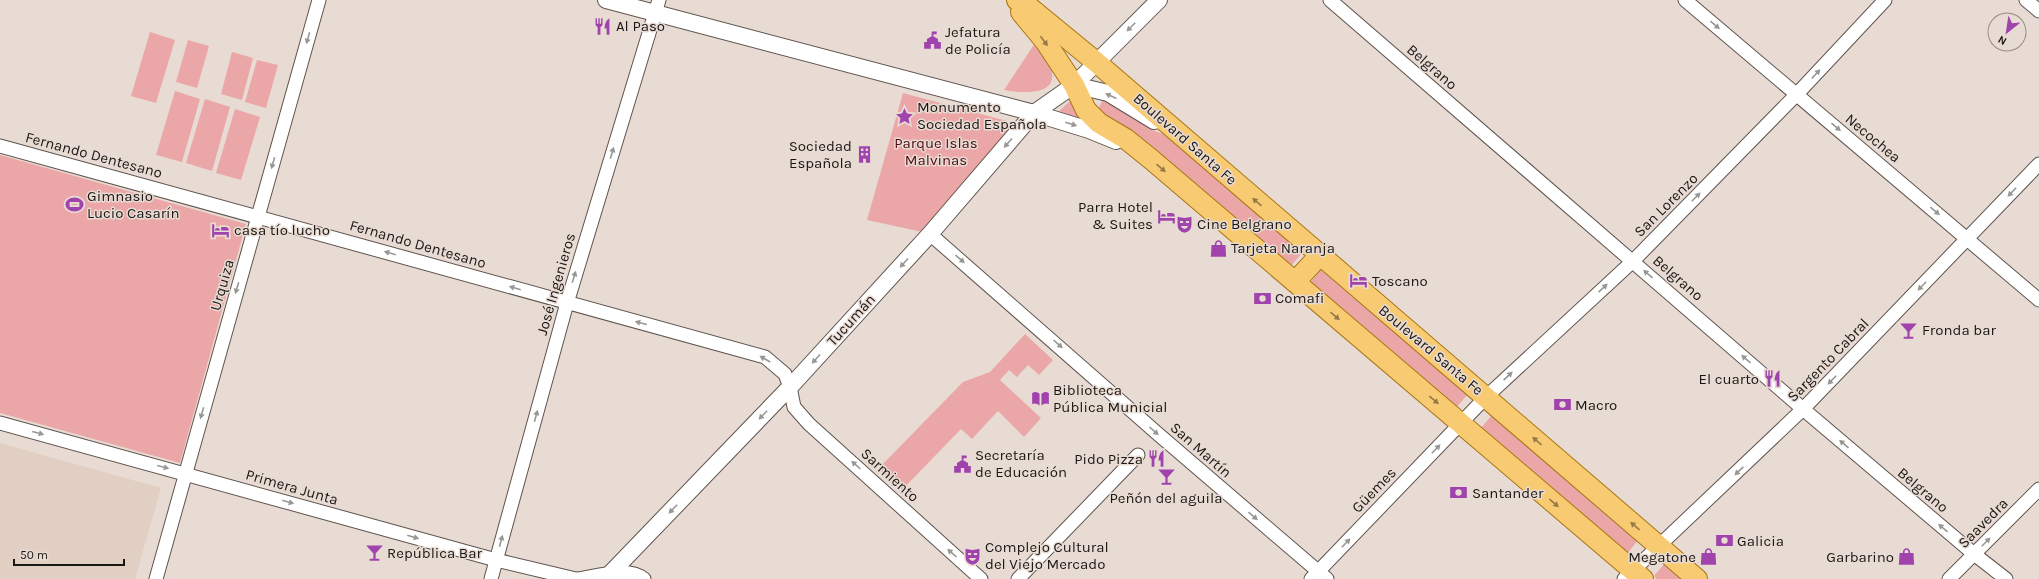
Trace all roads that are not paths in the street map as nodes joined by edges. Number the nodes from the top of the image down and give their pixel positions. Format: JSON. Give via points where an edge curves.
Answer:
{"nodes":[{"id":1,"x":319,"y":0,"type":"edge"},
{"id":2,"x":606,"y":0,"type":"edge"},
{"id":3,"x":1010,"y":0,"type":"edge"},
{"id":4,"x":1016,"y":0,"type":"edge"},
{"id":5,"x":1159,"y":0,"type":"edge"},
{"id":6,"x":1330,"y":0,"type":"edge"},
{"id":7,"x":1685,"y":0,"type":"edge"},
{"id":8,"x":1885,"y":0,"type":"edge"},
{"id":9,"x":2026,"y":0,"type":"edge"},
{"id":10,"x":657,"y":7,"type":"edge"},
{"id":11,"x":2039,"y":11,"type":"edge"},
{"id":12,"x":1096,"y":62,"type":"junction"},
{"id":13,"x":1074,"y":85,"type":"junction"},
{"id":14,"x":1797,"y":94,"type":"junction"},
{"id":15,"x":1034,"y":113,"type":"junction"},
{"id":16,"x":0,"y":146,"type":"edge"},
{"id":17,"x":1192,"y":146,"type":"junction"},
{"id":18,"x":1142,"y":152,"type":"junction"},
{"id":19,"x":2039,"y":164,"type":"edge"},
{"id":20,"x":258,"y":216,"type":"junction"},
{"id":21,"x":930,"y":234,"type":"junction"},
{"id":22,"x":1967,"y":239,"type":"junction"},
{"id":23,"x":1320,"y":255,"type":"junction"},
{"id":24,"x":1633,"y":261,"type":"junction"},
{"id":25,"x":1295,"y":282,"type":"junction"},
{"id":26,"x":2039,"y":300,"type":"edge"},
{"id":27,"x":567,"y":303,"type":"junction"},
{"id":28,"x":790,"y":387,"type":"junction"},
{"id":29,"x":1486,"y":397,"type":"junction"},
{"id":30,"x":1803,"y":409,"type":"junction"},
{"id":31,"x":0,"y":422,"type":"edge"},
{"id":32,"x":1460,"y":423,"type":"junction"},
{"id":33,"x":1138,"y":455,"type":"dead end"},
{"id":34,"x":186,"y":474,"type":"junction"},
{"id":35,"x":2039,"y":489,"type":"edge"},
{"id":36,"x":1659,"y":547,"type":"junction"},
{"id":37,"x":1974,"y":554,"type":"junction"},
{"id":38,"x":496,"y":560,"type":"junction"},
{"id":39,"x":1633,"y":576,"type":"edge"},
{"id":40,"x":607,"y":577,"type":"edge"},
{"id":41,"x":1319,"y":577,"type":"edge"},
{"id":42,"x":156,"y":579,"type":"edge"},
{"id":43,"x":491,"y":579,"type":"edge"},
{"id":44,"x":577,"y":579,"type":"edge"},
{"id":45,"x":644,"y":579,"type":"edge"},
{"id":46,"x":981,"y":579,"type":"edge"},
{"id":47,"x":1018,"y":579,"type":"edge"},
{"id":48,"x":1697,"y":579,"type":"edge"},
{"id":49,"x":1949,"y":579,"type":"edge"},
{"id":50,"x":2006,"y":579,"type":"edge"}],
"edges":[{"from":1,"to":20,"type":"street","name":"Urquiza","one_way":true},
{"from":2,"to":10,"type":"street"},
{"from":3,"to":13,"type":"main road","one_way":true,"via":[[1045,41]]},
{"from":4,"to":12,"type":"main road","name":"Boulevard Santa Fe","via":[[1029,7]]},
{"from":5,"to":12,"type":"street","name":"Tucumán","one_way":true},
{"from":6,"to":24,"type":"street","name":"Belgrano"},
{"from":7,"to":14,"type":"street","name":"Necochea","one_way":true},
{"from":14,"to":8,"type":"street","name":"San Lorenzo","one_way":true},
{"from":9,"to":11,"type":"street"},
{"from":10,"to":15,"type":"street"},
{"from":27,"to":10,"type":"street","name":"José Ingenieros","one_way":true},
{"from":12,"to":13,"type":"street","name":"Tucumán"},
{"from":12,"to":17,"type":"main road","name":"Boulevard Santa Fe"},
{"from":13,"to":15,"type":"street","name":"Tucumán"},
{"from":17,"to":13,"type":"street","one_way":true,"via":[[1108,93]]},
{"from":13,"to":18,"type":"main road","via":[[1086,110],[1099,123]]},
{"from":14,"to":22,"type":"street","name":"Necochea","one_way":true},
{"from":24,"to":14,"type":"street","name":"San Lorenzo","one_way":true},
{"from":15,"to":18,"type":"street","one_way":true,"via":[[1089,130]]},
{"from":15,"to":21,"type":"street","name":"Tucumán","one_way":true},
{"from":16,"to":20,"type":"street","name":"Fernando Dentesano"},
{"from":23,"to":17,"type":"main road","name":"Boulevard Santa Fe","one_way":true},
{"from":18,"to":25,"type":"main road","one_way":true},
{"from":19,"to":22,"type":"street","name":"Sargento Cabral","one_way":true},
{"from":27,"to":20,"type":"street","name":"Fernando Dentesano","one_way":true},
{"from":20,"to":34,"type":"street","name":"Urquiza","one_way":true},
{"from":21,"to":28,"type":"street","name":"Tucumán","one_way":true},
{"from":21,"to":41,"type":"street","name":"San Martín","one_way":true},
{"from":22,"to":26,"type":"street","name":"Necochea"},
{"from":22,"to":30,"type":"street","name":"Sargento Cabral","one_way":true},
{"from":23,"to":25,"type":"main road"},
{"from":23,"to":29,"type":"main road","name":"Boulevard Santa Fe"},
{"from":29,"to":24,"type":"street","name":"San Lorenzo","one_way":true},
{"from":30,"to":24,"type":"street","name":"Belgrano","one_way":true},
{"from":25,"to":32,"type":"main road","one_way":true},
{"from":28,"to":27,"type":"street","name":"Fernando Dentesano","one_way":true,"via":[[785,374],[765,357]]},
{"from":38,"to":27,"type":"street","name":"José Ingenieros","one_way":true},
{"from":28,"to":40,"type":"street","name":"Tucumán","one_way":true},
{"from":46,"to":28,"type":"street","name":"Sarmiento","one_way":true,"via":[[809,424],[794,407]]},
{"from":29,"to":32,"type":"street","name":"San Lorenzo"},
{"from":36,"to":29,"type":"main road","name":"Boulevard Santa Fe","one_way":true},
{"from":30,"to":36,"type":"street","name":"Sargento Cabral","one_way":true},
{"from":37,"to":30,"type":"street","name":"Belgrano","one_way":true},
{"from":31,"to":34,"type":"street","name":"Primera Junta","one_way":true},
{"from":32,"to":39,"type":"main road","one_way":true},
{"from":41,"to":32,"type":"street","name":"Güemes","one_way":true},
{"from":33,"to":47,"type":"street"},
{"from":34,"to":38,"type":"street","name":"Primera Junta","one_way":true},
{"from":34,"to":42,"type":"street","name":"Urquiza"},
{"from":37,"to":35,"type":"street","name":"Saavedra","one_way":true},
{"from":36,"to":39,"type":"street","name":"Sargento Cabral"},
{"from":36,"to":48,"type":"main road","name":"Boulevard Santa Fe"},
{"from":37,"to":49,"type":"street","name":"Saavedra"},
{"from":37,"to":50,"type":"street","name":"Belgrano"},
{"from":38,"to":43,"type":"street","name":"José Ingenieros"},
{"from":38,"to":44,"type":"street","name":"Primera Junta"},
{"from":40,"to":44,"type":"street","name":"Primera Junta"},
{"from":40,"to":45,"type":"street","name":"Primera Junta","via":[[626,571],[640,575]]}]}
